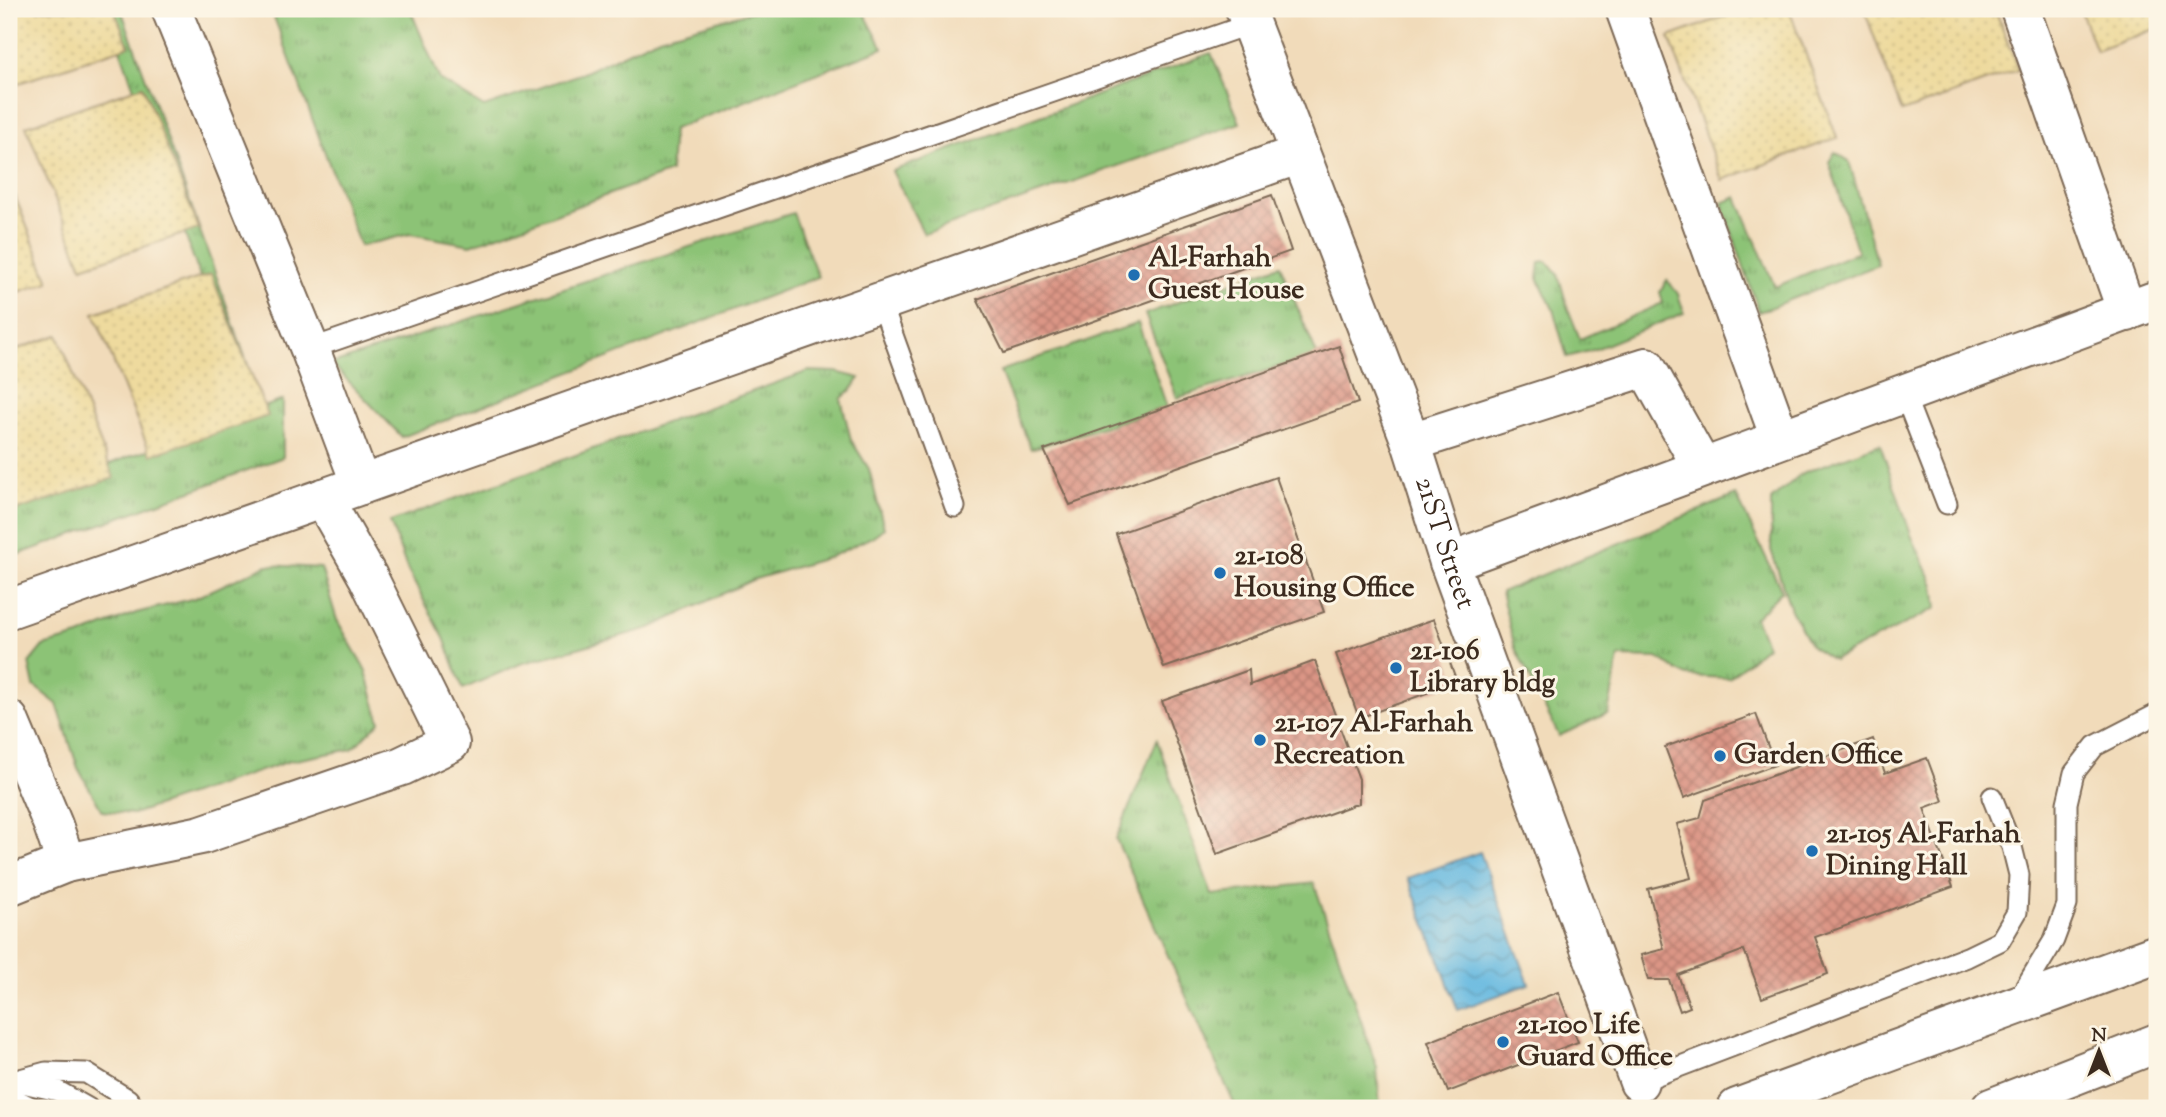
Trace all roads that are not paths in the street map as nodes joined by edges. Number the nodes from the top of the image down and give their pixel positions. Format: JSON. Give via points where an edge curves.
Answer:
{"nodes":[{"id":1,"x":171,"y":9,"type":"edge"},
{"id":2,"x":1625,"y":9,"type":"edge"},
{"id":3,"x":2020,"y":9,"type":"edge"},
{"id":4,"x":1248,"y":16,"type":"edge"},
{"id":5,"x":1300,"y":154,"type":"junction"},
{"id":6,"x":881,"y":302,"type":"junction"},
{"id":7,"x":2142,"y":306,"type":"edge"},
{"id":8,"x":310,"y":349,"type":"junction"},
{"id":9,"x":1903,"y":394,"type":"junction"},
{"id":10,"x":1780,"y":439,"type":"junction"},
{"id":11,"x":1411,"y":442,"type":"junction"},
{"id":12,"x":1702,"y":467,"type":"junction"},
{"id":13,"x":361,"y":485,"type":"junction"},
{"id":14,"x":323,"y":498,"type":"junction"},
{"id":15,"x":1947,"y":504,"type":"dead end"},
{"id":16,"x":955,"y":507,"type":"dead end"},
{"id":17,"x":1449,"y":562,"type":"junction"},
{"id":18,"x":9,"y":609,"type":"edge"},
{"id":19,"x":2157,"y":715,"type":"edge"},
{"id":20,"x":9,"y":720,"type":"edge"},
{"id":21,"x":1992,"y":797,"type":"dead end"},
{"id":22,"x":66,"y":863,"type":"junction"},
{"id":23,"x":9,"y":887,"type":"edge"},
{"id":24,"x":2157,"y":954,"type":"edge"},
{"id":25,"x":2013,"y":1007,"type":"junction"},
{"id":26,"x":2157,"y":1043,"type":"edge"},
{"id":27,"x":1639,"y":1082,"type":"joint"},
{"id":28,"x":10,"y":1086,"type":"edge"},
{"id":29,"x":33,"y":1108,"type":"edge"},
{"id":30,"x":88,"y":1108,"type":"edge"},
{"id":31,"x":135,"y":1108,"type":"edge"},
{"id":32,"x":1737,"y":1108,"type":"edge"},
{"id":33,"x":1991,"y":1108,"type":"edge"}],
"edges":[{"from":1,"to":8,"type":"street"},
{"from":2,"to":10,"type":"street"},
{"from":3,"to":7,"type":"street"},
{"from":4,"to":5,"type":"street","name":"21ST Street"},
{"from":4,"to":8,"type":"lane"},
{"from":5,"to":6,"type":"street"},
{"from":5,"to":11,"type":"street","name":"21ST Street"},
{"from":6,"to":13,"type":"street"},
{"from":6,"to":16,"type":"lane"},
{"from":7,"to":9,"type":"street"},
{"from":8,"to":13,"type":"street"},
{"from":9,"to":10,"type":"street"},
{"from":9,"to":15,"type":"lane"},
{"from":10,"to":12,"type":"street"},
{"from":11,"to":12,"type":"street","via":[[1646,367]]},
{"from":11,"to":17,"type":"street","name":"21ST Street"},
{"from":12,"to":17,"type":"street"},
{"from":13,"to":14,"type":"street"},
{"from":14,"to":18,"type":"street"},
{"from":14,"to":22,"type":"street","via":[[368,577],[450,743],[402,766],[201,835]]},
{"from":17,"to":27,"type":"street","name":"21ST Street"},
{"from":19,"to":25,"type":"lane","via":[[2095,746],[2074,773],[2067,803],[2067,905],[2054,940]]},
{"from":20,"to":22,"type":"street"},
{"from":21,"to":27,"type":"lane","via":[[2019,875],[2017,912],[2000,941]]},
{"from":22,"to":23,"type":"street"},
{"from":24,"to":25,"type":"street"},
{"from":25,"to":32,"type":"street"},
{"from":26,"to":33,"type":"street"},
{"from":28,"to":29,"type":"lane"},
{"from":28,"to":30,"type":"lane","via":[[58,1091]]},
{"from":28,"to":31,"type":"lane","via":[[46,1072],[86,1073]]}]}
